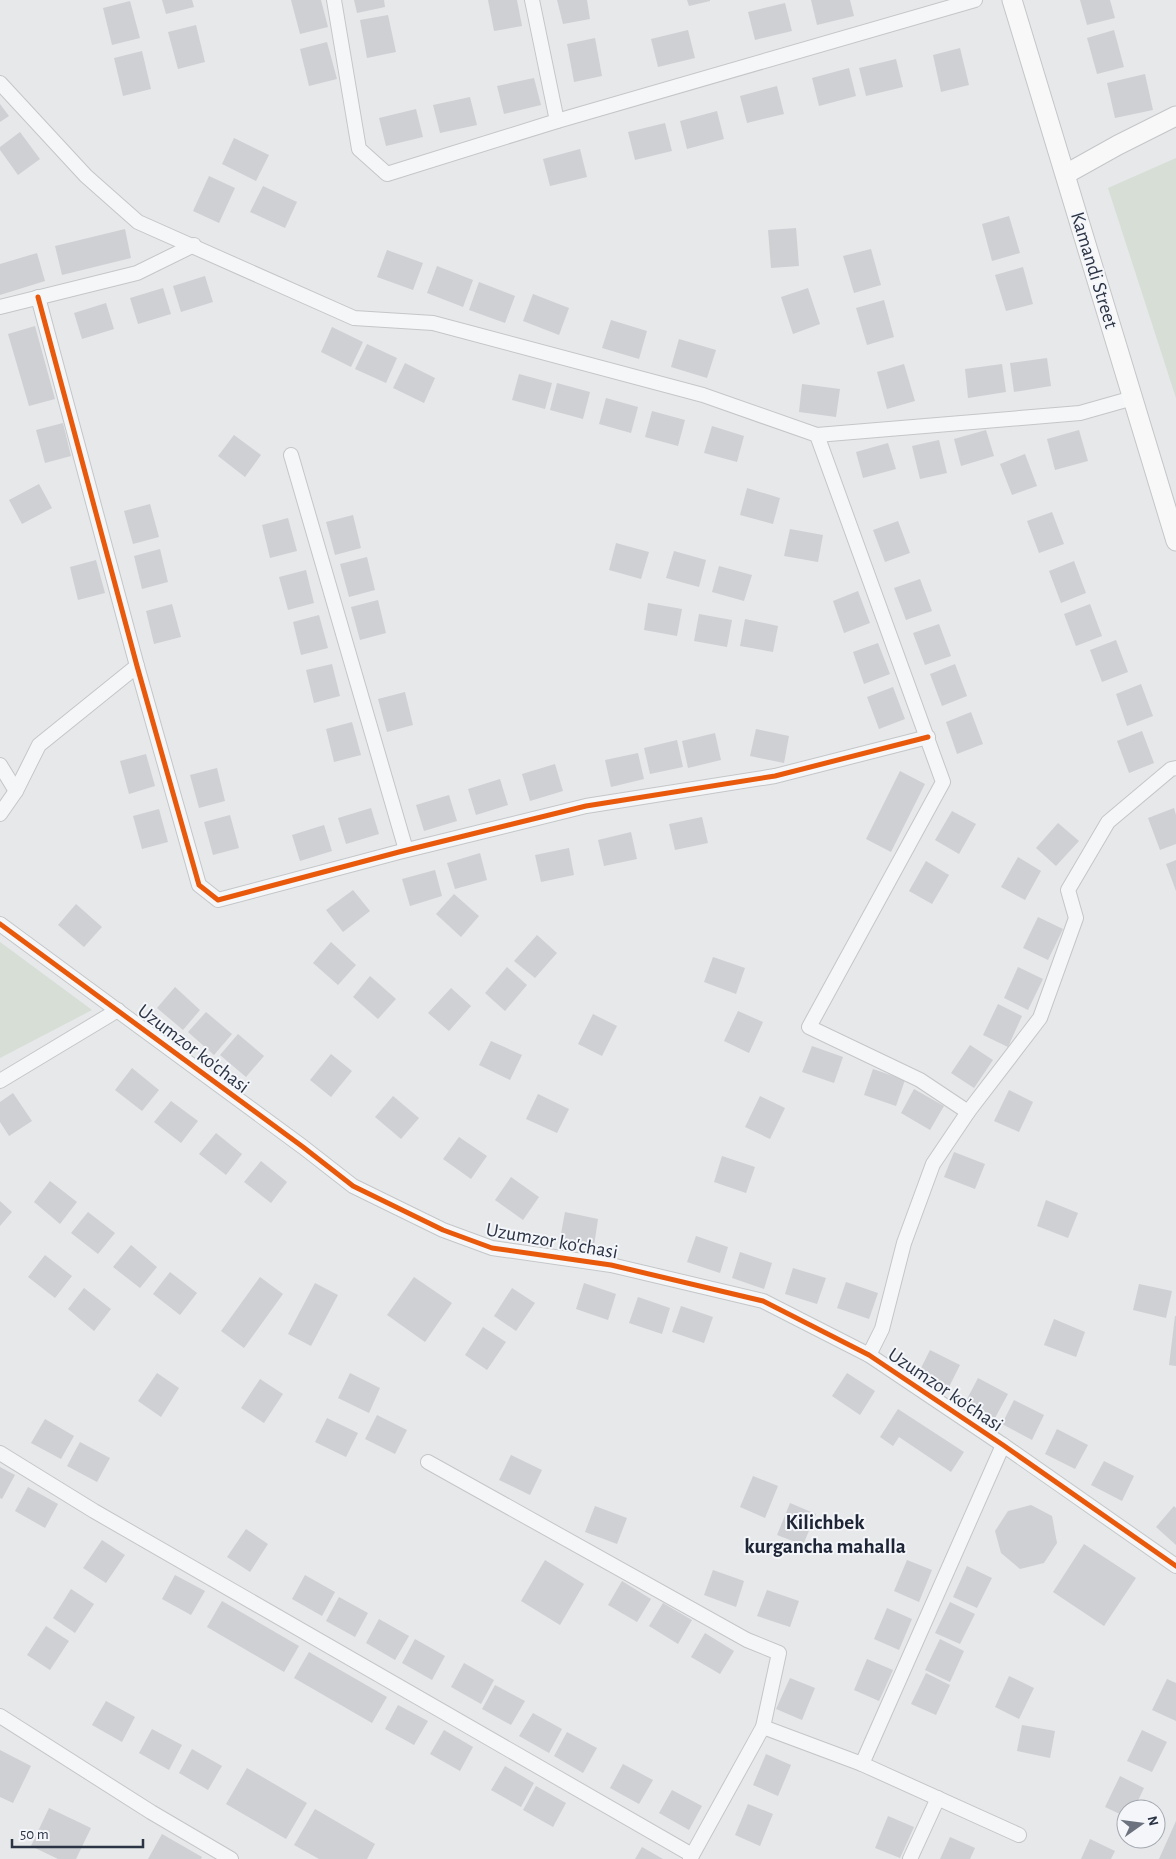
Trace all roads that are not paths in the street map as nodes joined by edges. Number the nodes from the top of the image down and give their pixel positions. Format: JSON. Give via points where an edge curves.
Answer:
{"nodes":[{"id":1,"x":334,"y":0,"type":"edge"},
{"id":2,"x":532,"y":0,"type":"edge"},
{"id":3,"x":975,"y":0,"type":"edge"},
{"id":4,"x":1012,"y":0,"type":"edge"},
{"id":5,"x":0,"y":83,"type":"edge"},
{"id":6,"x":1176,"y":116,"type":"edge"},
{"id":7,"x":556,"y":121,"type":"junction"},
{"id":8,"x":1066,"y":174,"type":"junction"},
{"id":9,"x":194,"y":245,"type":"junction"},
{"id":10,"x":38,"y":297,"type":"junction"},
{"id":11,"x":0,"y":307,"type":"edge"},
{"id":12,"x":1133,"y":398,"type":"junction"},
{"id":13,"x":817,"y":435,"type":"junction"},
{"id":14,"x":291,"y":455,"type":"dead end"},
{"id":15,"x":1176,"y":541,"type":"edge"},
{"id":16,"x":137,"y":666,"type":"junction"},
{"id":17,"x":928,"y":737,"type":"junction"},
{"id":18,"x":0,"y":765,"type":"edge"},
{"id":19,"x":1176,"y":768,"type":"edge"},
{"id":20,"x":16,"y":791,"type":"junction"},
{"id":21,"x":0,"y":814,"type":"edge"},
{"id":22,"x":406,"y":850,"type":"junction"},
{"id":23,"x":0,"y":924,"type":"edge"},
{"id":24,"x":118,"y":1010,"type":"junction"},
{"id":25,"x":0,"y":1081,"type":"edge"},
{"id":26,"x":968,"y":1112,"type":"junction"},
{"id":27,"x":869,"y":1355,"type":"junction"},
{"id":28,"x":1002,"y":1445,"type":"junction"},
{"id":29,"x":0,"y":1453,"type":"edge"},
{"id":30,"x":428,"y":1462,"type":"dead end"},
{"id":31,"x":1176,"y":1566,"type":"edge"},
{"id":32,"x":0,"y":1716,"type":"edge"},
{"id":33,"x":763,"y":1727,"type":"junction"},
{"id":34,"x":862,"y":1764,"type":"junction"},
{"id":35,"x":938,"y":1798,"type":"junction"},
{"id":36,"x":1019,"y":1835,"type":"dead end"},
{"id":37,"x":691,"y":1857,"type":"edge"},
{"id":38,"x":231,"y":1859,"type":"edge"},
{"id":39,"x":910,"y":1859,"type":"edge"}],
"edges":[{"from":1,"to":7,"type":"street","via":[[360,150],[387,174]]},
{"from":2,"to":7,"type":"street"},
{"from":3,"to":7,"type":"street"},
{"from":4,"to":8,"type":"main road","name":"Kamandi Street"},
{"from":5,"to":9,"type":"street","via":[[86,176],[138,222]]},
{"from":6,"to":8,"type":"main road"},
{"from":8,"to":12,"type":"main road","name":"Kamandi Street"},
{"from":9,"to":10,"type":"street","via":[[137,273]]},
{"from":9,"to":13,"type":"street","via":[[354,318],[432,323],[703,395]]},
{"from":10,"to":11,"type":"street"},
{"from":10,"to":16,"type":"street"},
{"from":12,"to":13,"type":"street","via":[[1080,413]]},
{"from":12,"to":15,"type":"main road","name":"Kamandi Street"},
{"from":13,"to":17,"type":"street"},
{"from":14,"to":22,"type":"street"},
{"from":16,"to":20,"type":"street","via":[[39,745]]},
{"from":16,"to":22,"type":"street","via":[[199,885],[218,900]]},
{"from":17,"to":22,"type":"street","via":[[775,776],[586,806]]},
{"from":17,"to":26,"type":"street","via":[[943,782],[809,1026],[920,1080]]},
{"from":18,"to":20,"type":"street"},
{"from":19,"to":26,"type":"street","via":[[1108,822],[1068,890],[1076,918],[1040,1018]]},
{"from":20,"to":21,"type":"street"},
{"from":23,"to":24,"type":"street","name":"Uzumzor ko'chasi"},
{"from":24,"to":25,"type":"street"},
{"from":24,"to":27,"type":"street","name":"Uzumzor ko'chasi","via":[[353,1186],[443,1230],[492,1248],[611,1265],[763,1301]]},
{"from":26,"to":27,"type":"street","via":[[933,1164],[904,1243],[882,1329]]},
{"from":27,"to":28,"type":"street","name":"Uzumzor ko'chasi"},
{"from":28,"to":31,"type":"street","name":"Uzumzor ko'chasi"},
{"from":28,"to":34,"type":"street"},
{"from":29,"to":37,"type":"street","via":[[94,1511]]},
{"from":30,"to":33,"type":"street","via":[[747,1640],[779,1653]]},
{"from":32,"to":38,"type":"street"},
{"from":33,"to":34,"type":"street"},
{"from":33,"to":37,"type":"street"},
{"from":34,"to":35,"type":"street"},
{"from":35,"to":36,"type":"street"},
{"from":35,"to":39,"type":"street"}]}
